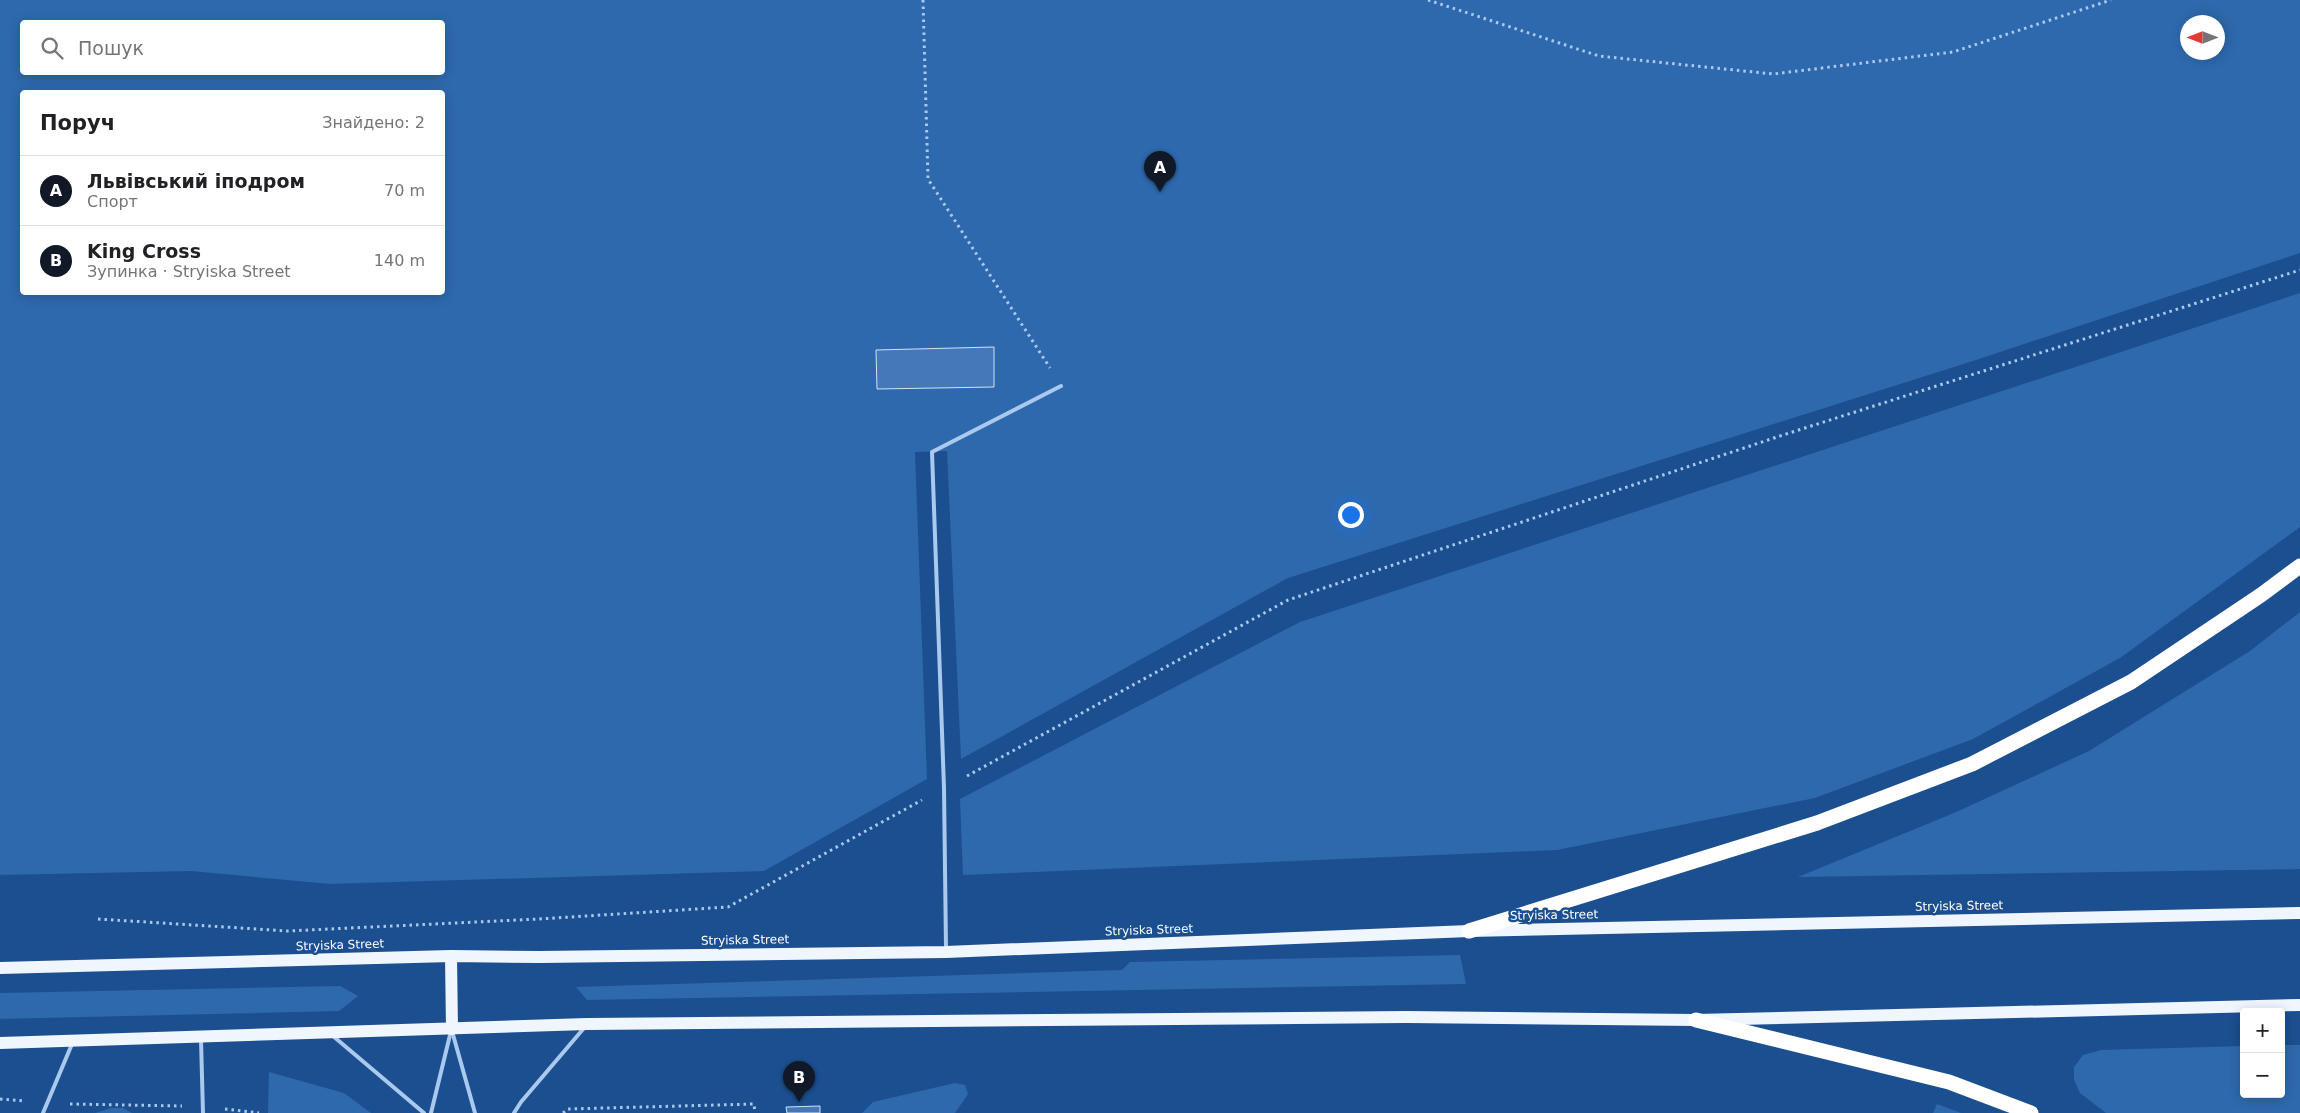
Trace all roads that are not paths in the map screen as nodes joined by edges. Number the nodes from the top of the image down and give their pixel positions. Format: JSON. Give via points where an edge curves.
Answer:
{"nodes":[{"id":1,"x":1061,"y":386,"type":"road end"},
{"id":2,"x":2300,"y":566,"type":"edge"},
{"id":3,"x":2300,"y":913,"type":"edge"},
{"id":4,"x":1469,"y":930,"type":"junction"},
{"id":5,"x":946,"y":952,"type":"junction"},
{"id":6,"x":451,"y":956,"type":"junction"},
{"id":7,"x":0,"y":968,"type":"edge"},
{"id":8,"x":2300,"y":1005,"type":"edge"},
{"id":9,"x":1696,"y":1020,"type":"junction"},
{"id":10,"x":588,"y":1024,"type":"junction"},
{"id":11,"x":452,"y":1029,"type":"junction"},
{"id":12,"x":330,"y":1033,"type":"junction"},
{"id":13,"x":202,"y":1038,"type":"junction"},
{"id":14,"x":73,"y":1041,"type":"junction"},
{"id":15,"x":0,"y":1042,"type":"edge"},
{"id":16,"x":43,"y":1113,"type":"edge"},
{"id":17,"x":203,"y":1113,"type":"edge"},
{"id":18,"x":424,"y":1113,"type":"edge"},
{"id":19,"x":430,"y":1113,"type":"edge"},
{"id":20,"x":475,"y":1113,"type":"edge"},
{"id":21,"x":514,"y":1113,"type":"edge"},
{"id":22,"x":2031,"y":1113,"type":"edge"}],
"edges":[{"from":1,"to":5,"type":"lane","via":[[932,452],[944,788]]},
{"from":2,"to":4,"type":"highway","via":[[2131,682],[1972,764],[1817,823]]},
{"from":3,"to":4,"type":"main road","name":"Stryiska Street"},
{"from":4,"to":5,"type":"main road","name":"Stryiska Street"},
{"from":5,"to":6,"type":"main road","name":"Stryiska Street"},
{"from":6,"to":7,"type":"main road","name":"Stryiska Street"},
{"from":6,"to":11,"type":"main road"},
{"from":8,"to":9,"type":"main road"},
{"from":9,"to":10,"type":"main road","via":[[1396,1017]]},
{"from":9,"to":22,"type":"highway","via":[[1949,1082]]},
{"from":10,"to":11,"type":"main road"},
{"from":10,"to":21,"type":"lane"},
{"from":11,"to":12,"type":"main road"},
{"from":11,"to":19,"type":"lane"},
{"from":11,"to":20,"type":"lane"},
{"from":12,"to":13,"type":"main road"},
{"from":12,"to":18,"type":"lane"},
{"from":13,"to":14,"type":"main road"},
{"from":13,"to":17,"type":"lane"},
{"from":14,"to":15,"type":"main road"},
{"from":14,"to":16,"type":"lane"}]}
